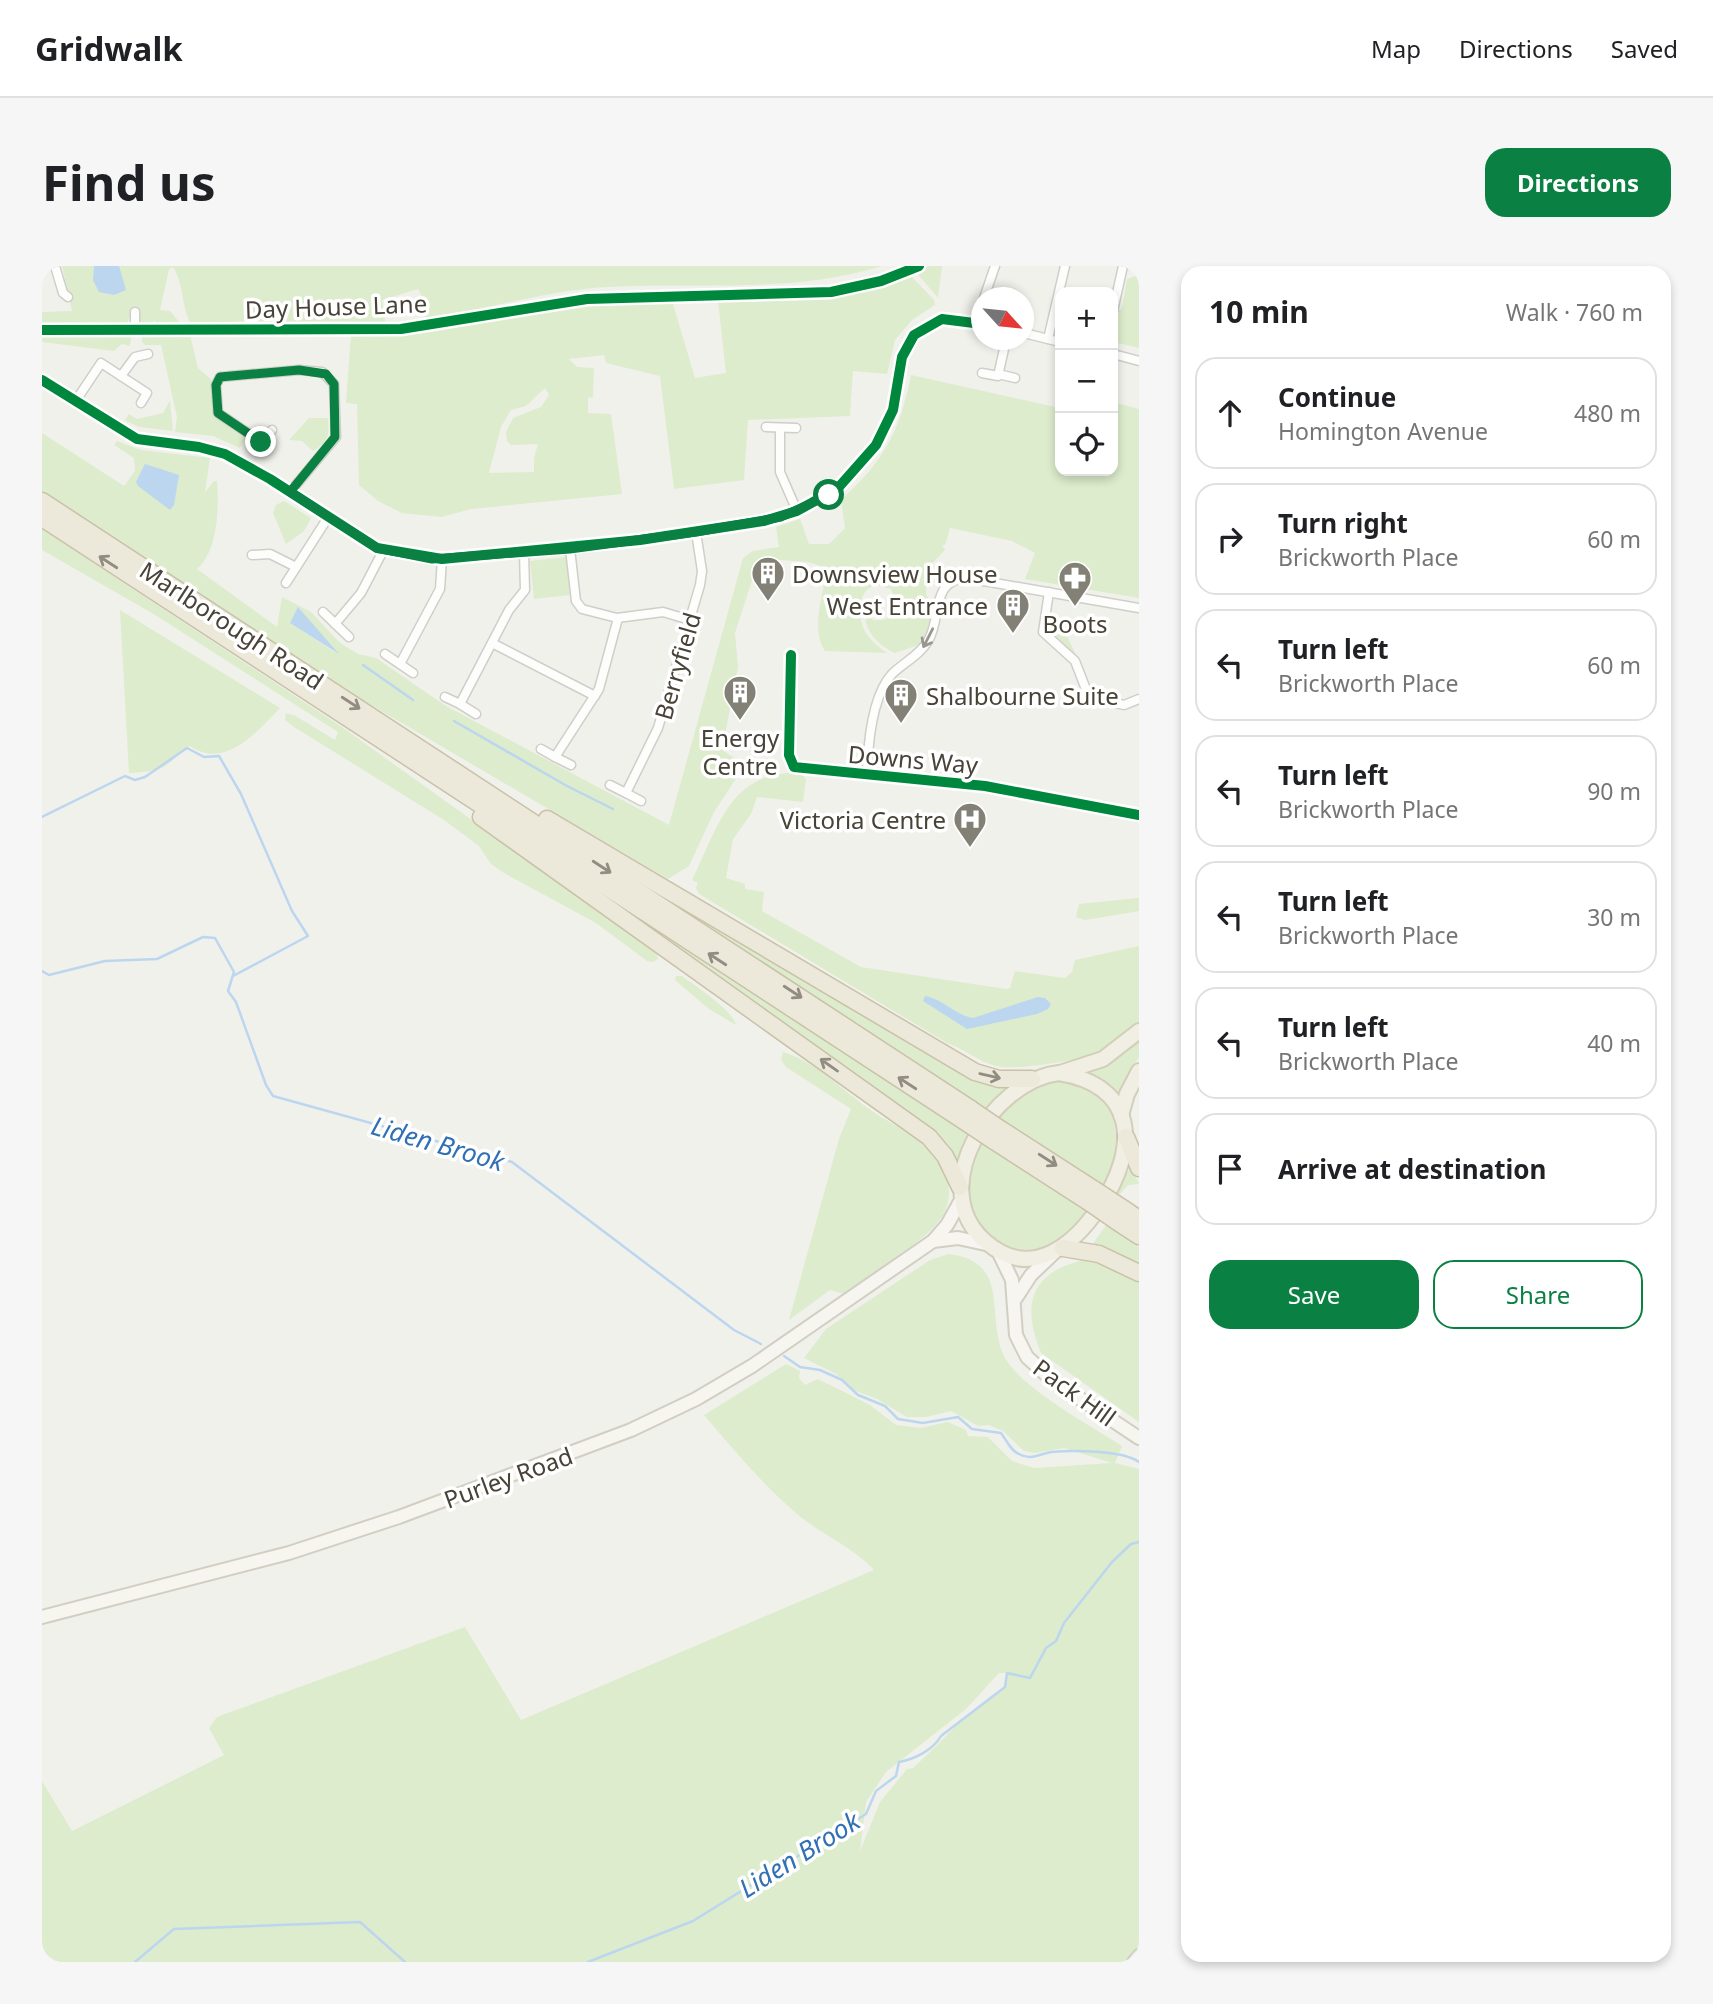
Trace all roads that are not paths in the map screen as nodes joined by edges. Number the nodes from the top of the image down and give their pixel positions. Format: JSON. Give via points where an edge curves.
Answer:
{"nodes":[{"id":1,"x":55,"y":266,"type":"edge"},
{"id":2,"x":919,"y":266,"type":"edge"},
{"id":3,"x":995,"y":266,"type":"edge"},
{"id":4,"x":1065,"y":266,"type":"edge"},
{"id":5,"x":1123,"y":266,"type":"edge"},
{"id":6,"x":988,"y":287,"type":"edge"},
{"id":7,"x":1118,"y":288,"type":"edge"},
{"id":8,"x":68,"y":297,"type":"dead end"},
{"id":9,"x":135,"y":312,"type":"dead end"},
{"id":10,"x":971,"y":322,"type":"edge"},
{"id":11,"x":120,"y":330,"type":"dead end"},
{"id":12,"x":135,"y":330,"type":"junction"},
{"id":13,"x":1034,"y":336,"type":"edge"},
{"id":14,"x":1048,"y":339,"type":"junction"},
{"id":15,"x":1055,"y":341,"type":"edge"},
{"id":16,"x":1004,"y":350,"type":"edge"},
{"id":17,"x":148,"y":354,"type":"dead end"},
{"id":18,"x":1118,"y":355,"type":"edge"},
{"id":19,"x":1139,"y":361,"type":"edge"},
{"id":20,"x":982,"y":373,"type":"dead end"},
{"id":21,"x":998,"y":374,"type":"junction"},
{"id":22,"x":121,"y":376,"type":"junction"},
{"id":23,"x":1015,"y":378,"type":"dead end"},
{"id":24,"x":42,"y":380,"type":"edge"},
{"id":25,"x":75,"y":402,"type":"junction"},
{"id":26,"x":141,"y":403,"type":"dead end"},
{"id":27,"x":766,"y":427,"type":"dead end"},
{"id":28,"x":780,"y":428,"type":"junction"},
{"id":29,"x":796,"y":428,"type":"dead end"},
{"id":30,"x":272,"y":430,"type":"dead end"},
{"id":31,"x":290,"y":492,"type":"junction"},
{"id":32,"x":42,"y":501,"type":"edge"},
{"id":33,"x":797,"y":511,"type":"junction"},
{"id":34,"x":42,"y":518,"type":"edge"},
{"id":35,"x":327,"y":519,"type":"junction"},
{"id":36,"x":696,"y":532,"type":"junction"},
{"id":37,"x":570,"y":549,"type":"junction"},
{"id":38,"x":383,"y":551,"type":"junction"},
{"id":39,"x":524,"y":553,"type":"junction"},
{"id":40,"x":252,"y":555,"type":"dead end"},
{"id":41,"x":442,"y":559,"type":"junction"},
{"id":42,"x":296,"y":567,"type":"junction"},
{"id":43,"x":286,"y":583,"type":"dead end"},
{"id":44,"x":1049,"y":592,"type":"junction"},
{"id":45,"x":1139,"y":608,"type":"edge"},
{"id":46,"x":323,"y":612,"type":"dead end"},
{"id":47,"x":618,"y":618,"type":"junction"},
{"id":48,"x":690,"y":620,"type":"junction"},
{"id":49,"x":335,"y":624,"type":"junction"},
{"id":50,"x":349,"y":637,"type":"dead end"},
{"id":51,"x":492,"y":643,"type":"junction"},
{"id":52,"x":385,"y":654,"type":"dead end"},
{"id":53,"x":791,"y":655,"type":"dead end"},
{"id":54,"x":400,"y":664,"type":"junction"},
{"id":55,"x":413,"y":673,"type":"dead end"},
{"id":56,"x":595,"y":696,"type":"junction"},
{"id":57,"x":445,"y":697,"type":"dead end"},
{"id":58,"x":1139,"y":699,"type":"edge"},
{"id":59,"x":460,"y":704,"type":"junction"},
{"id":60,"x":476,"y":714,"type":"dead end"},
{"id":61,"x":422,"y":749,"type":"junction"},
{"id":62,"x":541,"y":749,"type":"dead end"},
{"id":63,"x":397,"y":752,"type":"junction"},
{"id":64,"x":555,"y":757,"type":"junction"},
{"id":65,"x":571,"y":765,"type":"dead end"},
{"id":66,"x":867,"y":773,"type":"junction"},
{"id":67,"x":610,"y":785,"type":"dead end"},
{"id":68,"x":626,"y":793,"type":"junction"},
{"id":69,"x":641,"y":801,"type":"dead end"},
{"id":70,"x":1139,"y":815,"type":"edge"},
{"id":71,"x":1139,"y":1031,"type":"edge"},
{"id":72,"x":1139,"y":1070,"type":"edge"},
{"id":73,"x":1059,"y":1073,"type":"junction"},
{"id":74,"x":1032,"y":1079,"type":"junction"},
{"id":75,"x":968,"y":1115,"type":"junction"},
{"id":76,"x":1121,"y":1115,"type":"junction"},
{"id":77,"x":1126,"y":1137,"type":"junction"},
{"id":78,"x":1139,"y":1167,"type":"edge"},
{"id":79,"x":960,"y":1194,"type":"junction"},
{"id":80,"x":1120,"y":1215,"type":"junction"},
{"id":81,"x":1139,"y":1219,"type":"edge"},
{"id":82,"x":1139,"y":1236,"type":"edge"},
{"id":83,"x":933,"y":1241,"type":"junction"},
{"id":84,"x":993,"y":1247,"type":"junction"},
{"id":85,"x":1059,"y":1250,"type":"junction"},
{"id":86,"x":1139,"y":1273,"type":"edge"},
{"id":87,"x":1016,"y":1298,"type":"junction"},
{"id":88,"x":1139,"y":1438,"type":"edge"},
{"id":89,"x":42,"y":1617,"type":"edge"},
{"id":90,"x":1139,"y":1956,"type":"edge"},
{"id":91,"x":1134,"y":1962,"type":"edge"}],
"edges":[{"from":1,"to":8,"type":"street"},
{"from":2,"to":12,"type":"street","name":"Day House Lane","via":[[881,281],[831,292],[587,299],[401,329]]},
{"from":3,"to":6,"type":"street"},
{"from":4,"to":14,"type":"street"},
{"from":5,"to":7,"type":"street"},
{"from":9,"to":12,"type":"street"},
{"from":10,"to":33,"type":"street","via":[[942,319],[914,335],[902,357],[890,420],[876,446],[838,488]]},
{"from":11,"to":12,"type":"street","name":"Day House Lane"},
{"from":13,"to":14,"type":"street"},
{"from":14,"to":15,"type":"street"},
{"from":16,"to":21,"type":"street"},
{"from":17,"to":22,"type":"street","via":[[135,357]]},
{"from":18,"to":19,"type":"street"},
{"from":20,"to":21,"type":"street"},
{"from":21,"to":23,"type":"street"},
{"from":22,"to":25,"type":"street","via":[[101,363]]},
{"from":22,"to":26,"type":"street","via":[[147,393]]},
{"from":24,"to":25,"type":"street"},
{"from":25,"to":31,"type":"street","via":[[137,439],[217,451]]},
{"from":27,"to":28,"type":"street"},
{"from":28,"to":29,"type":"street"},
{"from":28,"to":33,"type":"street","via":[[780,472]]},
{"from":30,"to":31,"type":"street","via":[[261,442],[218,413],[216,385],[220,377],[310,370],[331,379],[334,440]]},
{"from":31,"to":35,"type":"street"},
{"from":32,"to":61,"type":"highway","name":"Marlborough Road","one_way":true},
{"from":33,"to":36,"type":"street"},
{"from":63,"to":34,"type":"highway","name":"Marlborough Road","one_way":true},
{"from":35,"to":38,"type":"street"},
{"from":35,"to":42,"type":"street"},
{"from":36,"to":37,"type":"street"},
{"from":36,"to":48,"type":"street","name":"Berryfield","via":[[702,571]]},
{"from":37,"to":39,"type":"street"},
{"from":37,"to":47,"type":"street","via":[[577,604]]},
{"from":38,"to":41,"type":"street"},
{"from":38,"to":49,"type":"street","via":[[361,593]]},
{"from":39,"to":41,"type":"street"},
{"from":39,"to":51,"type":"street","via":[[526,587]]},
{"from":40,"to":42,"type":"street","via":[[270,554]]},
{"from":41,"to":54,"type":"street","via":[[440,589]]},
{"from":42,"to":43,"type":"street"},
{"from":44,"to":45,"type":"street"},
{"from":44,"to":58,"type":"street","via":[[1043,632],[1075,661],[1089,697],[1124,705]]},
{"from":44,"to":66,"type":"street","one_way":true,"via":[[966,578],[945,587],[930,639],[892,674],[882,690]]},
{"from":46,"to":49,"type":"street"},
{"from":47,"to":48,"type":"street","via":[[663,612]]},
{"from":47,"to":56,"type":"street"},
{"from":48,"to":68,"type":"street","name":"Berryfield","via":[[658,728]]},
{"from":49,"to":50,"type":"street"},
{"from":51,"to":56,"type":"street"},
{"from":51,"to":59,"type":"street"},
{"from":52,"to":54,"type":"street"},
{"from":53,"to":66,"type":"street","name":"Downs Way","via":[[792,764],[801,770]]},
{"from":54,"to":55,"type":"street"},
{"from":56,"to":64,"type":"street"},
{"from":57,"to":59,"type":"street"},
{"from":59,"to":60,"type":"street"},
{"from":61,"to":74,"type":"highway","one_way":true,"via":[[975,1072],[999,1079]]},
{"from":61,"to":75,"type":"highway","one_way":true},
{"from":62,"to":64,"type":"street"},
{"from":75,"to":63,"type":"highway","one_way":true},
{"from":79,"to":63,"type":"highway","one_way":true,"via":[[945,1156],[929,1137]]},
{"from":64,"to":65,"type":"street"},
{"from":66,"to":70,"type":"street","name":"Downs Way","via":[[985,786]]},
{"from":67,"to":68,"type":"street"},
{"from":68,"to":69,"type":"street"},
{"from":71,"to":73,"type":"main road","via":[[1097,1061]]},
{"from":72,"to":76,"type":"main road"},
{"from":73,"to":74,"type":"main road"},
{"from":73,"to":76,"type":"main road","via":[[1095,1084]]},
{"from":74,"to":79,"type":"main road","via":[[1007,1097],[964,1161]]},
{"from":75,"to":80,"type":"highway","bridge":true},
{"from":76,"to":77,"type":"main road"},
{"from":77,"to":78,"type":"highway"},
{"from":77,"to":85,"type":"main road","via":[[1122,1166],[1111,1189],[1081,1234]]},
{"from":79,"to":83,"type":"main road","name":"Purley Road","via":[[950,1221]]},
{"from":79,"to":84,"type":"main road","via":[[970,1223]]},
{"from":80,"to":81,"type":"highway"},
{"from":80,"to":82,"type":"highway"},
{"from":83,"to":84,"type":"main road","via":[[957,1238]]},
{"from":83,"to":89,"type":"main road","name":"Purley Road","via":[[752,1366],[631,1430],[289,1553]]},
{"from":84,"to":85,"type":"main road","via":[[1028,1257]]},
{"from":84,"to":87,"type":"main road","name":"Pack Hill","via":[[1010,1273]]},
{"from":85,"to":86,"type":"highway","via":[[1099,1254]]},
{"from":85,"to":87,"type":"main road","via":[[1031,1275]]},
{"from":87,"to":88,"type":"main road","name":"Pack Hill","via":[[1016,1335],[1030,1361]]},
{"from":90,"to":91,"type":"main road"}]}
